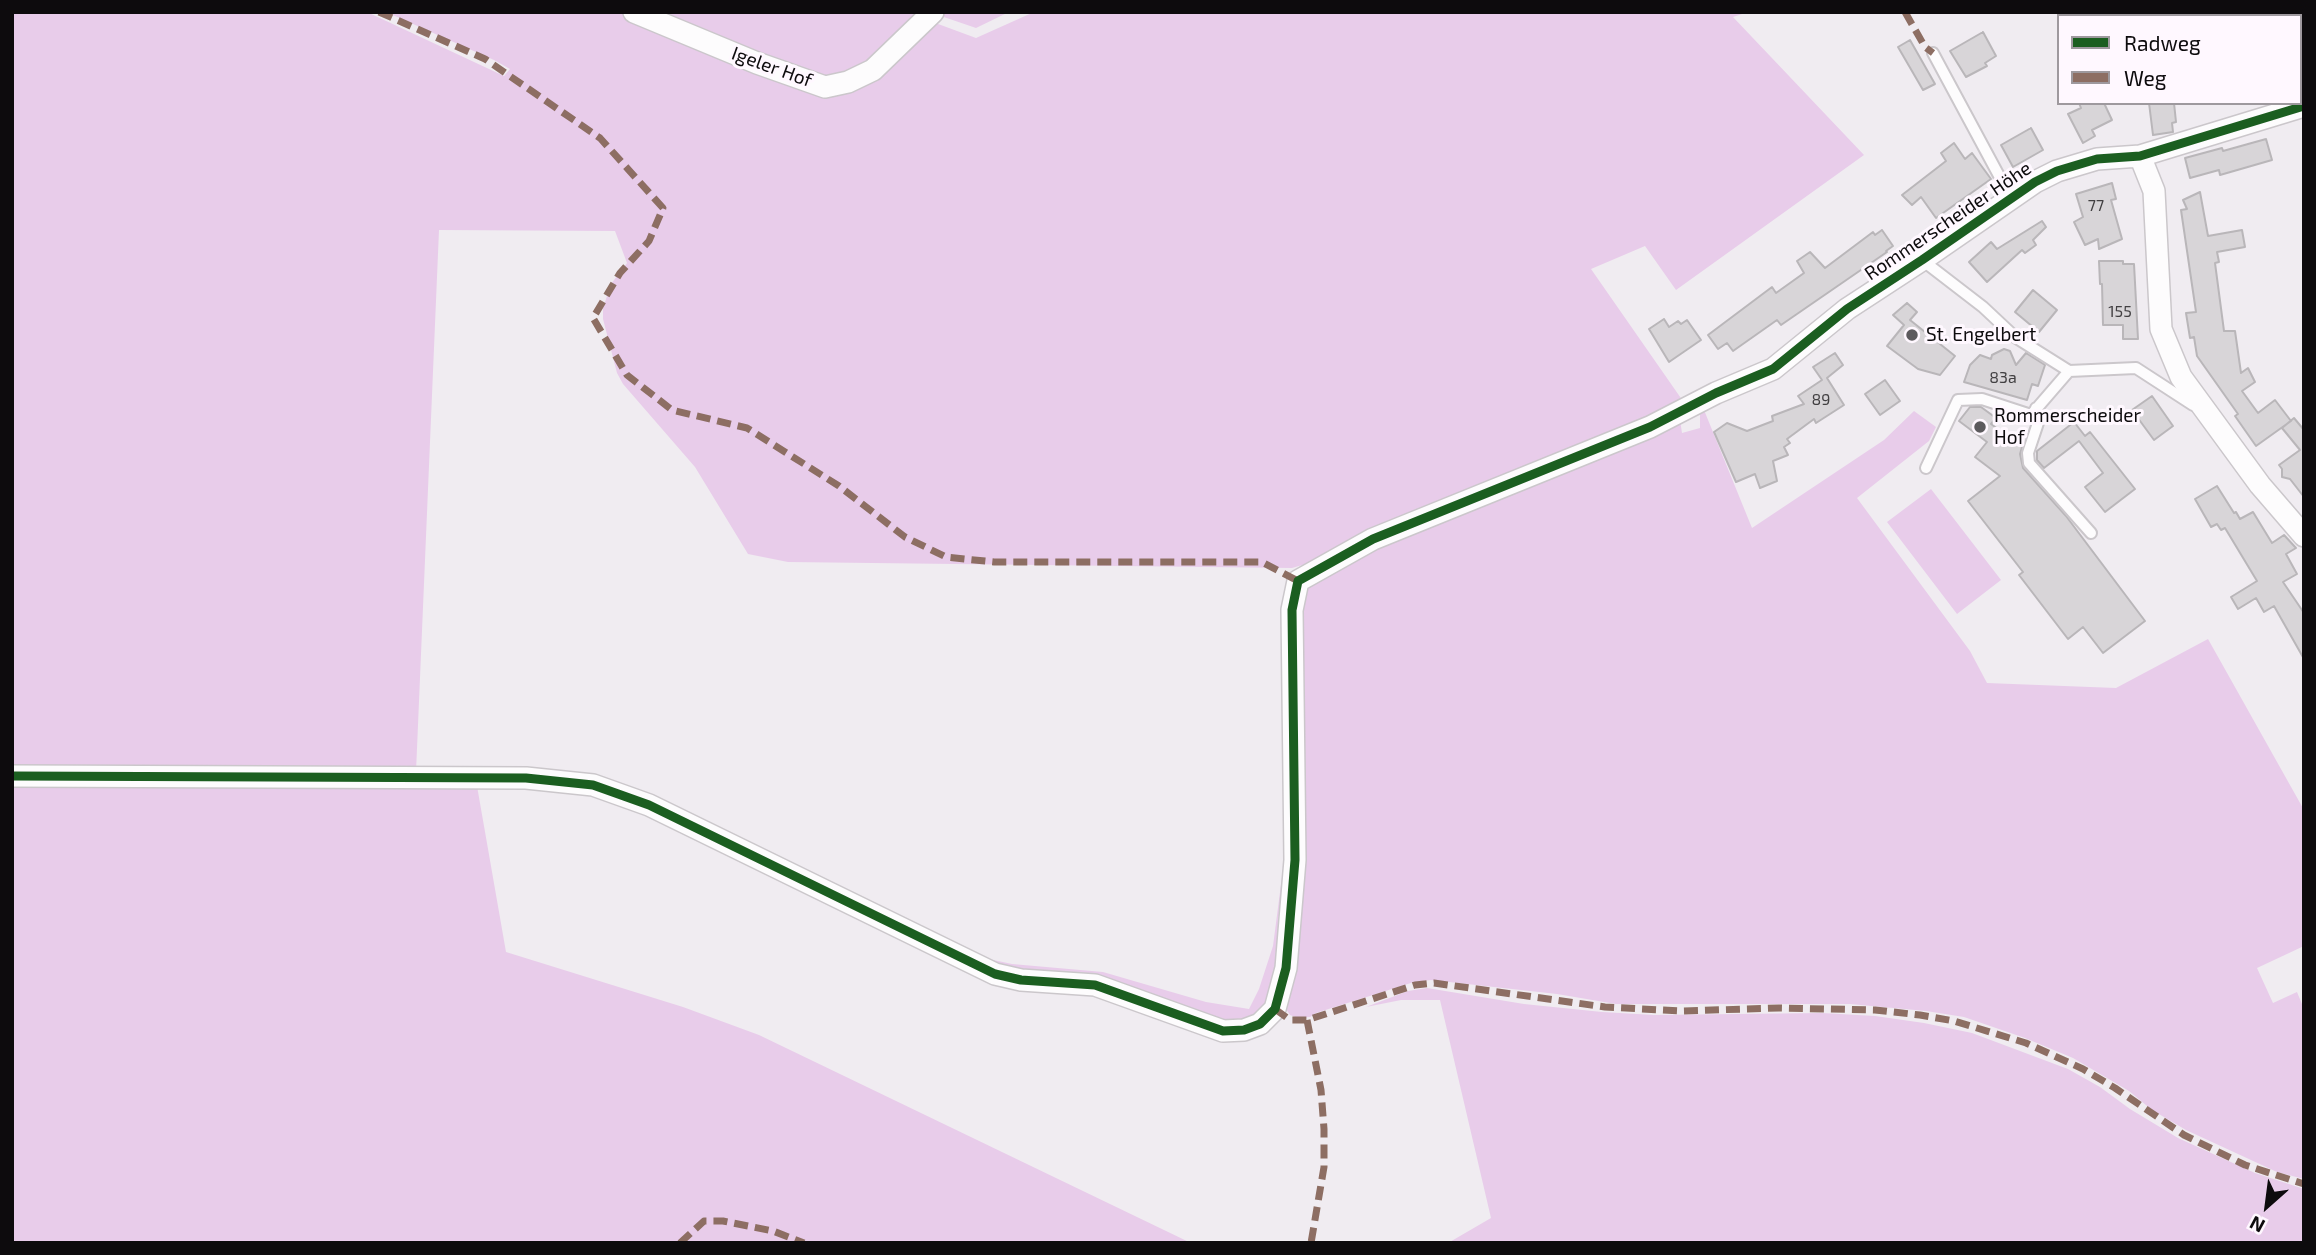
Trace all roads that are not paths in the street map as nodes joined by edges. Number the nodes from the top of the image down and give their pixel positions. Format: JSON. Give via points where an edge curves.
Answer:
{"nodes":[{"id":1,"x":634,"y":12,"type":"edge"},
{"id":2,"x":933,"y":12,"type":"edge"},
{"id":3,"x":1933,"y":53,"type":"dead end"},
{"id":4,"x":2304,"y":106,"type":"edge"},
{"id":5,"x":2140,"y":156,"type":"junction"},
{"id":6,"x":2011,"y":198,"type":"junction"},
{"id":7,"x":1922,"y":260,"type":"junction"},
{"id":8,"x":2069,"y":370,"type":"junction"},
{"id":9,"x":2036,"y":408,"type":"junction"},
{"id":10,"x":2207,"y":414,"type":"junction"},
{"id":11,"x":1926,"y":468,"type":"dead end"},
{"id":12,"x":2091,"y":533,"type":"dead end"},
{"id":13,"x":2304,"y":536,"type":"edge"},
{"id":14,"x":12,"y":776,"type":"edge"}],
"edges":[{"from":1,"to":2,"type":"street","name":"Igeler Hof","via":[[825,87],[873,71]]},
{"from":3,"to":6,"type":"lane"},
{"from":4,"to":5,"type":"street","name":"Rommerscheider Höhe"},
{"from":5,"to":6,"type":"street","name":"Rommerscheider Höhe","via":[[2097,159],[2057,171]]},
{"from":5,"to":10,"type":"street","via":[[2154,191],[2161,329],[2181,377]]},
{"from":6,"to":7,"type":"street","name":"Rommerscheider Höhe"},
{"from":7,"to":8,"type":"lane","name":"Rommerscheider Höhe","via":[[2015,337]]},
{"from":7,"to":14,"type":"street","name":"Rommerscheider Höhe","via":[[1847,309],[1773,369],[1650,427],[1373,539],[1298,581],[1292,610],[1295,860],[1286,968],[1275,1009],[1260,1024],[1244,1030],[1223,1031],[1095,985],[995,974],[649,805],[593,785],[526,778]]},
{"from":8,"to":9,"type":"lane"},
{"from":8,"to":10,"type":"lane","via":[[2136,368]]},
{"from":9,"to":11,"type":"lane","via":[[2031,415],[1982,399],[1958,400]]},
{"from":9,"to":12,"type":"lane","via":[[2039,420],[2029,463]]},
{"from":10,"to":13,"type":"street"}]}
